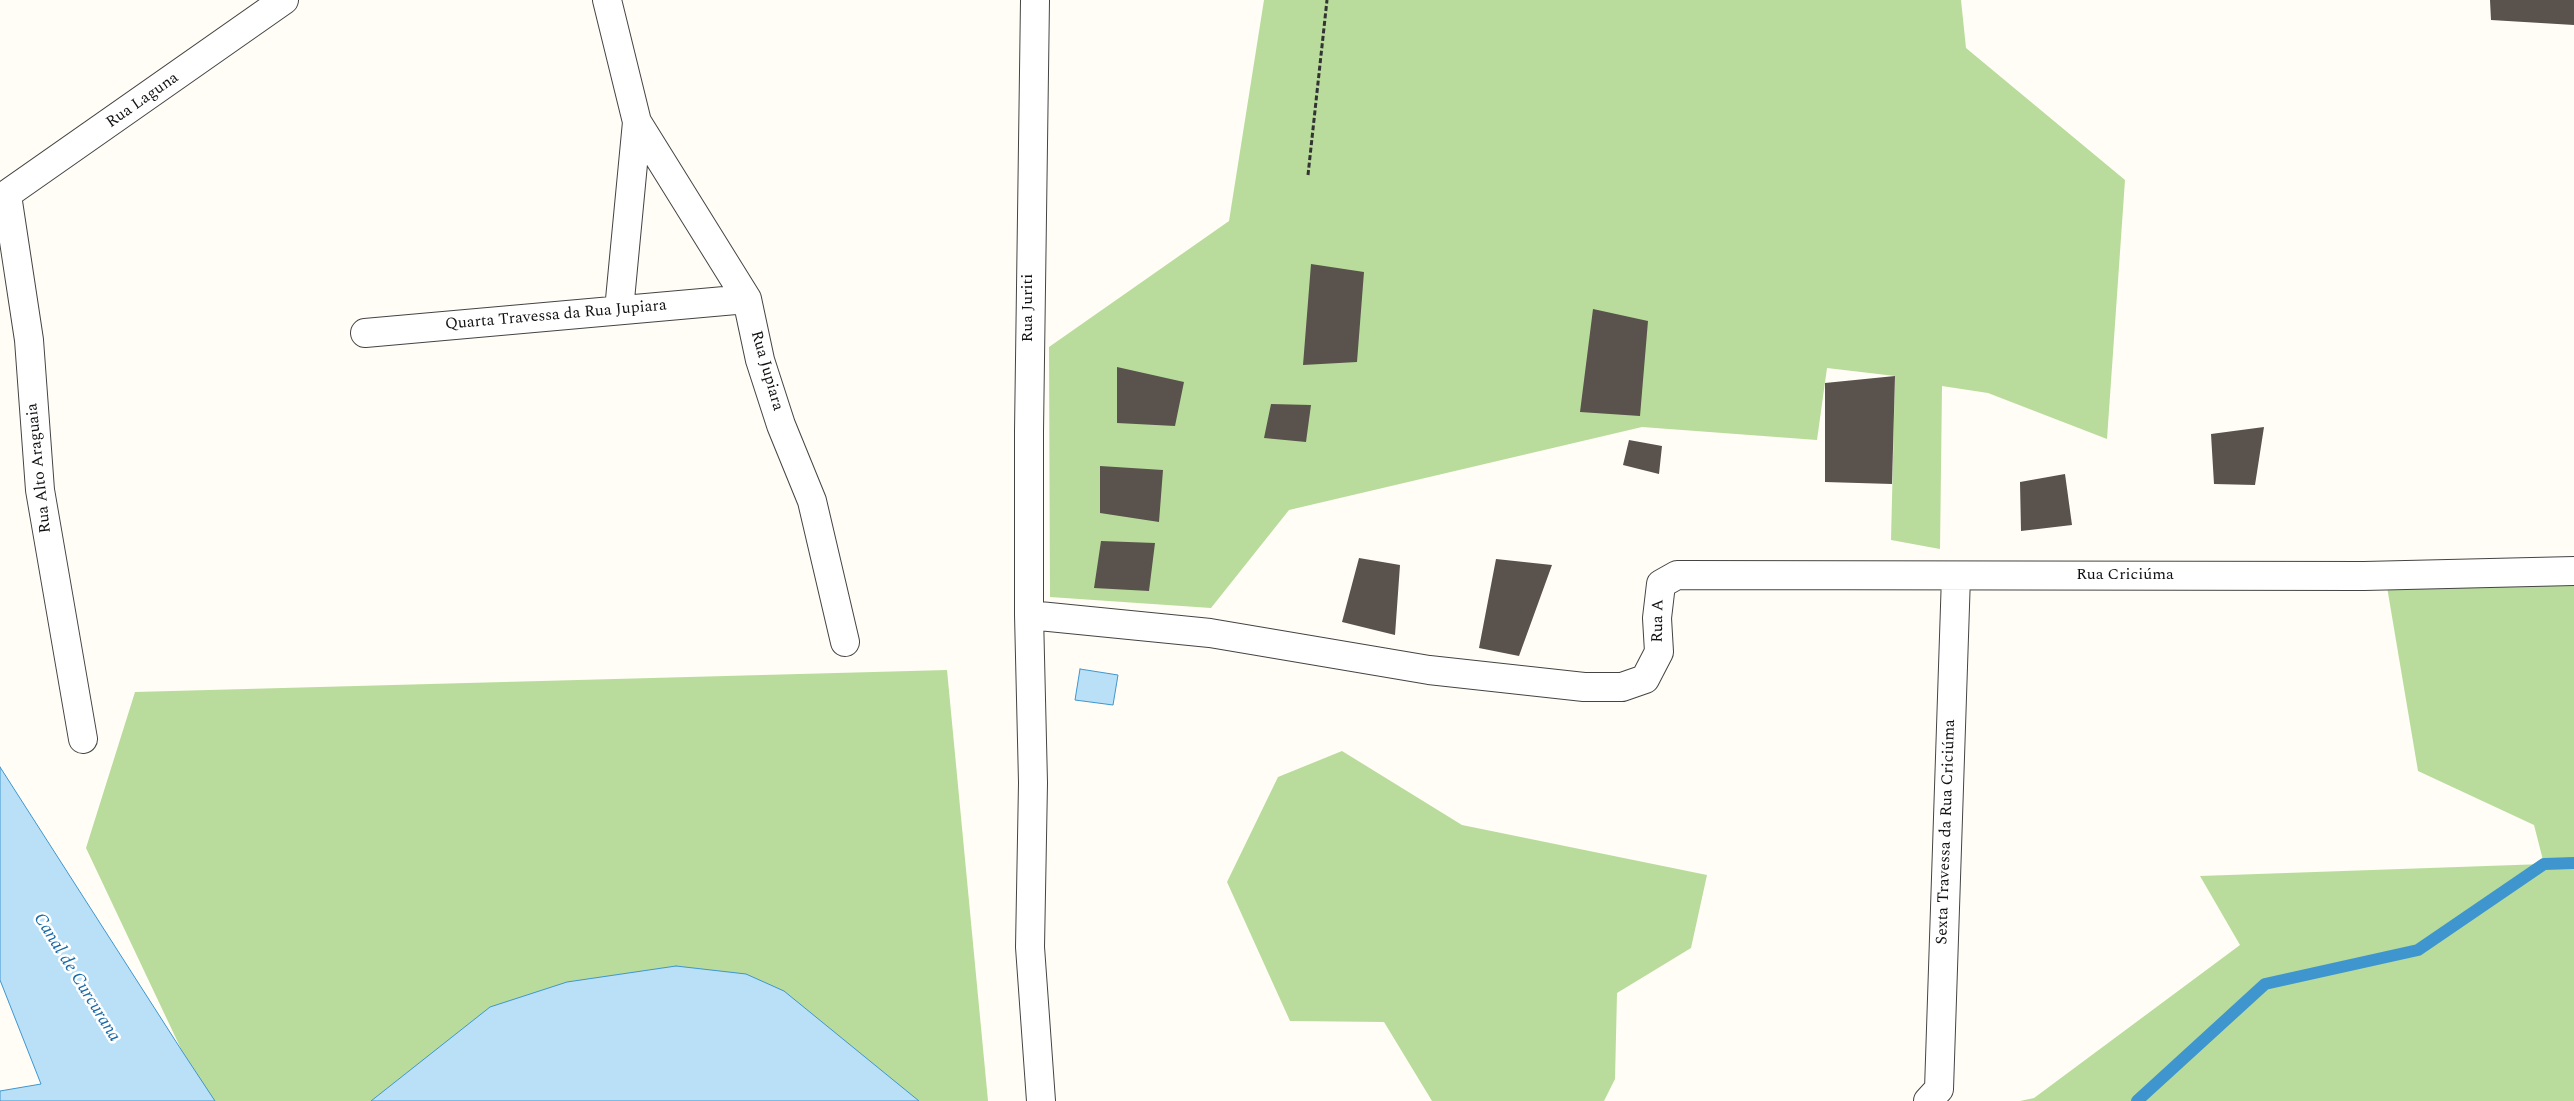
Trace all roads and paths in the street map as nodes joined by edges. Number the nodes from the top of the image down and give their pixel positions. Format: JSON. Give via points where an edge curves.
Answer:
{"nodes":[{"id":1,"x":284,"y":0,"type":"edge"},
{"id":2,"x":607,"y":0,"type":"edge"},
{"id":3,"x":1035,"y":0,"type":"edge"},
{"id":4,"x":1327,"y":0,"type":"edge"},
{"id":5,"x":637,"y":122,"type":"junction"},
{"id":6,"x":1308,"y":175,"type":"dead end"},
{"id":7,"x":3,"y":197,"type":"edge"},
{"id":8,"x":747,"y":299,"type":"junction"},
{"id":9,"x":619,"y":310,"type":"junction"},
{"id":10,"x":366,"y":333,"type":"dead end"},
{"id":11,"x":2574,"y":571,"type":"edge"},
{"id":12,"x":1677,"y":575,"type":"joint"},
{"id":13,"x":1956,"y":576,"type":"junction"},
{"id":14,"x":1029,"y":615,"type":"junction"},
{"id":15,"x":845,"y":642,"type":"dead end"},
{"id":16,"x":83,"y":739,"type":"dead end"},
{"id":17,"x":1934,"y":1095,"type":"edge"},
{"id":18,"x":1041,"y":1101,"type":"edge"}],
"edges":[{"from":1,"to":7,"type":"street","name":"Rua Laguna"},
{"from":2,"to":5,"type":"street","name":"Rua Jupiara"},
{"from":3,"to":14,"type":"street","name":"Rua Juriti"},
{"from":4,"to":6,"type":"path"},
{"from":5,"to":8,"type":"street","name":"Rua Jupiara"},
{"from":5,"to":9,"type":"street","name":"Rua Jupiara"},
{"from":7,"to":16,"type":"street","name":"Rua Alto Araguaia","via":[[29,340],[40,490]]},
{"from":8,"to":9,"type":"street","name":"Quarta Travessa da Rua Jupiara"},
{"from":8,"to":15,"type":"street","name":"Rua Jupiara","via":[[760,360],[812,501]]},
{"from":9,"to":10,"type":"street","name":"Quarta Travessa da Rua Jupiara"},
{"from":11,"to":13,"type":"street","name":"Rua Criciúma","via":[[2364,576]]},
{"from":12,"to":13,"type":"street","name":"Rua Criciúma"},
{"from":12,"to":14,"type":"street","name":"Rua A","via":[[1661,584],[1657,618],[1659,652],[1645,679],[1622,687],[1584,687],[1429,670],[1210,633]]},
{"from":13,"to":17,"type":"street","name":"Sexta Travessa da Rua Criciúma"},
{"from":14,"to":18,"type":"street","name":"Rua Juriti","via":[[1033,783],[1030,947]]}]}
